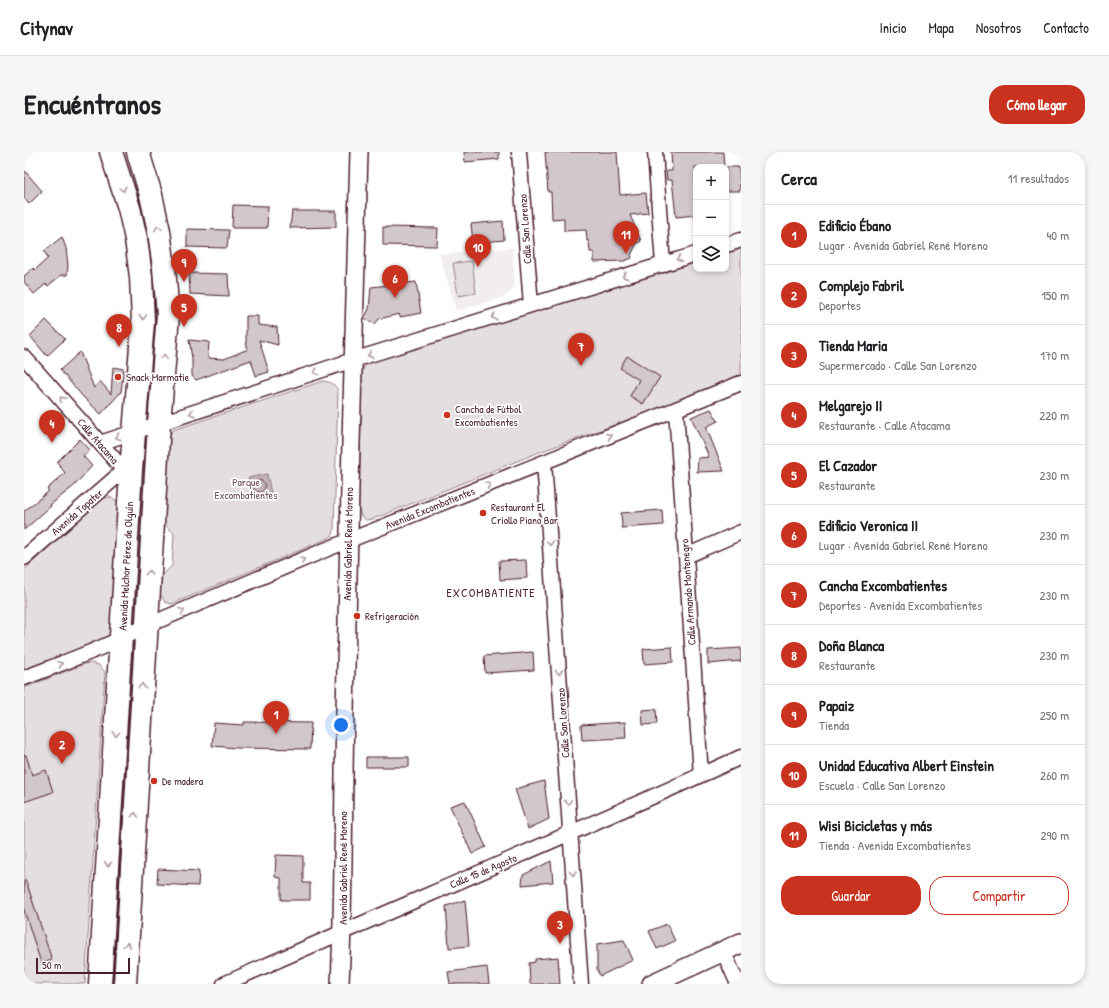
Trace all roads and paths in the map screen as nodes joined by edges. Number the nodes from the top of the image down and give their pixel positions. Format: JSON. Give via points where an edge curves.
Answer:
{"nodes":[{"id":1,"x":111,"y":152,"type":"edge"},
{"id":2,"x":138,"y":152,"type":"edge"},
{"id":3,"x":358,"y":152,"type":"edge"},
{"id":4,"x":519,"y":152,"type":"edge"},
{"id":5,"x":655,"y":152,"type":"edge"},
{"id":6,"x":741,"y":240,"type":"edge"},
{"id":7,"x":729,"y":244,"type":"edge"},
{"id":8,"x":693,"y":255,"type":"edge"},
{"id":9,"x":663,"y":264,"type":"junction"},
{"id":10,"x":531,"y":305,"type":"junction"},
{"id":11,"x":24,"y":356,"type":"edge"},
{"id":12,"x":353,"y":360,"type":"junction"},
{"id":13,"x":741,"y":383,"type":"edge"},
{"id":14,"x":676,"y":410,"type":"junction"},
{"id":15,"x":159,"y":424,"type":"junction"},
{"id":16,"x":135,"y":432,"type":"junction"},
{"id":17,"x":100,"y":443,"type":"junction"},
{"id":18,"x":544,"y":462,"type":"junction"},
{"id":19,"x":128,"y":470,"type":"junction"},
{"id":20,"x":741,"y":532,"type":"edge"},
{"id":21,"x":348,"y":542,"type":"junction"},
{"id":22,"x":686,"y":556,"type":"junction"},
{"id":23,"x":24,"y":558,"type":"edge"},
{"id":24,"x":146,"y":626,"type":"junction"},
{"id":25,"x":122,"y":639,"type":"junction"},
{"id":26,"x":24,"y":678,"type":"edge"},
{"id":27,"x":741,"y":757,"type":"edge"},
{"id":28,"x":701,"y":775,"type":"junction"},
{"id":29,"x":570,"y":834,"type":"junction"},
{"id":30,"x":342,"y":932,"type":"junction"},
{"id":31,"x":741,"y":943,"type":"edge"},
{"id":32,"x":723,"y":951,"type":"junction"},
{"id":33,"x":100,"y":984,"type":"edge"},
{"id":34,"x":125,"y":984,"type":"edge"},
{"id":35,"x":224,"y":984,"type":"edge"},
{"id":36,"x":340,"y":984,"type":"edge"},
{"id":37,"x":581,"y":984,"type":"edge"},
{"id":38,"x":652,"y":984,"type":"edge"},
{"id":39,"x":738,"y":984,"type":"edge"}],
"edges":[{"from":1,"to":16,"type":"highway","name":"Avenida Melchor Pérez de Olguín","one_way":true,"via":[[129,208],[141,277],[143,322]]},
{"from":15,"to":2,"type":"highway","name":"Avenida Melchor Pérez de Olguín","one_way":true,"via":[[168,315],[159,231]]},
{"from":3,"to":12,"type":"street","name":"Avenida Gabriel René Moreno"},
{"from":4,"to":10,"type":"street","name":"Calle San Lorenzo"},
{"from":5,"to":9,"type":"street"},
{"from":6,"to":7,"type":"street"},
{"from":8,"to":9,"type":"street","one_way":true},
{"from":9,"to":10,"type":"street","one_way":true},
{"from":10,"to":12,"type":"street","one_way":true},
{"from":17,"to":11,"type":"street","name":"Calle Atacama","one_way":true},
{"from":12,"to":15,"type":"street","one_way":true},
{"from":12,"to":21,"type":"street","name":"Avenida Gabriel René Moreno"},
{"from":13,"to":14,"type":"street","name":"Avenida Excombatientes"},
{"from":18,"to":14,"type":"street","name":"Avenida Excombatientes","one_way":true},
{"from":14,"to":22,"type":"street","name":"Calle Armando Montenegro"},
{"from":15,"to":16,"type":"street"},
{"from":24,"to":15,"type":"highway","name":"Avenida Melchor Pérez de Olguín","one_way":true},
{"from":16,"to":17,"type":"street","one_way":true},
{"from":16,"to":19,"type":"highway","name":"Avenida Melchor Pérez de Olguín"},
{"from":17,"to":19,"type":"street","name":"Calle Atacama"},
{"from":21,"to":18,"type":"street","name":"Avenida Excombatientes","one_way":true},
{"from":18,"to":29,"type":"street","name":"Calle San Lorenzo","one_way":true},
{"from":19,"to":23,"type":"street","name":"Avenida Topater"},
{"from":19,"to":25,"type":"highway","name":"Avenida Melchor Pérez de Olguín"},
{"from":20,"to":22,"type":"street"},
{"from":24,"to":21,"type":"street","name":"Avenida Excombatientes","one_way":true},
{"from":21,"to":30,"type":"street","name":"Avenida Gabriel René Moreno"},
{"from":22,"to":28,"type":"street","name":"Calle Armando Montenegro"},
{"from":24,"to":25,"type":"street","name":"Avenida Excombatientes"},
{"from":34,"to":24,"type":"highway","name":"Avenida Melchor Pérez de Olguín","one_way":true},
{"from":26,"to":25,"type":"street","one_way":true},
{"from":25,"to":33,"type":"highway","name":"Avenida Melchor Pérez de Olguín","one_way":true},
{"from":27,"to":28,"type":"street","name":"Calle 15 de Agosto"},
{"from":28,"to":29,"type":"street","name":"Calle 15 de Agosto"},
{"from":29,"to":30,"type":"street","name":"Calle 15 de Agosto"},
{"from":29,"to":37,"type":"street","name":"Calle San Lorenzo","one_way":true},
{"from":30,"to":35,"type":"street","name":"Calle 15 de Agosto"},
{"from":30,"to":36,"type":"street","name":"Avenida Gabriel René Moreno"},
{"from":31,"to":32,"type":"main road"},
{"from":32,"to":38,"type":"main road"},
{"from":32,"to":39,"type":"street"}]}
